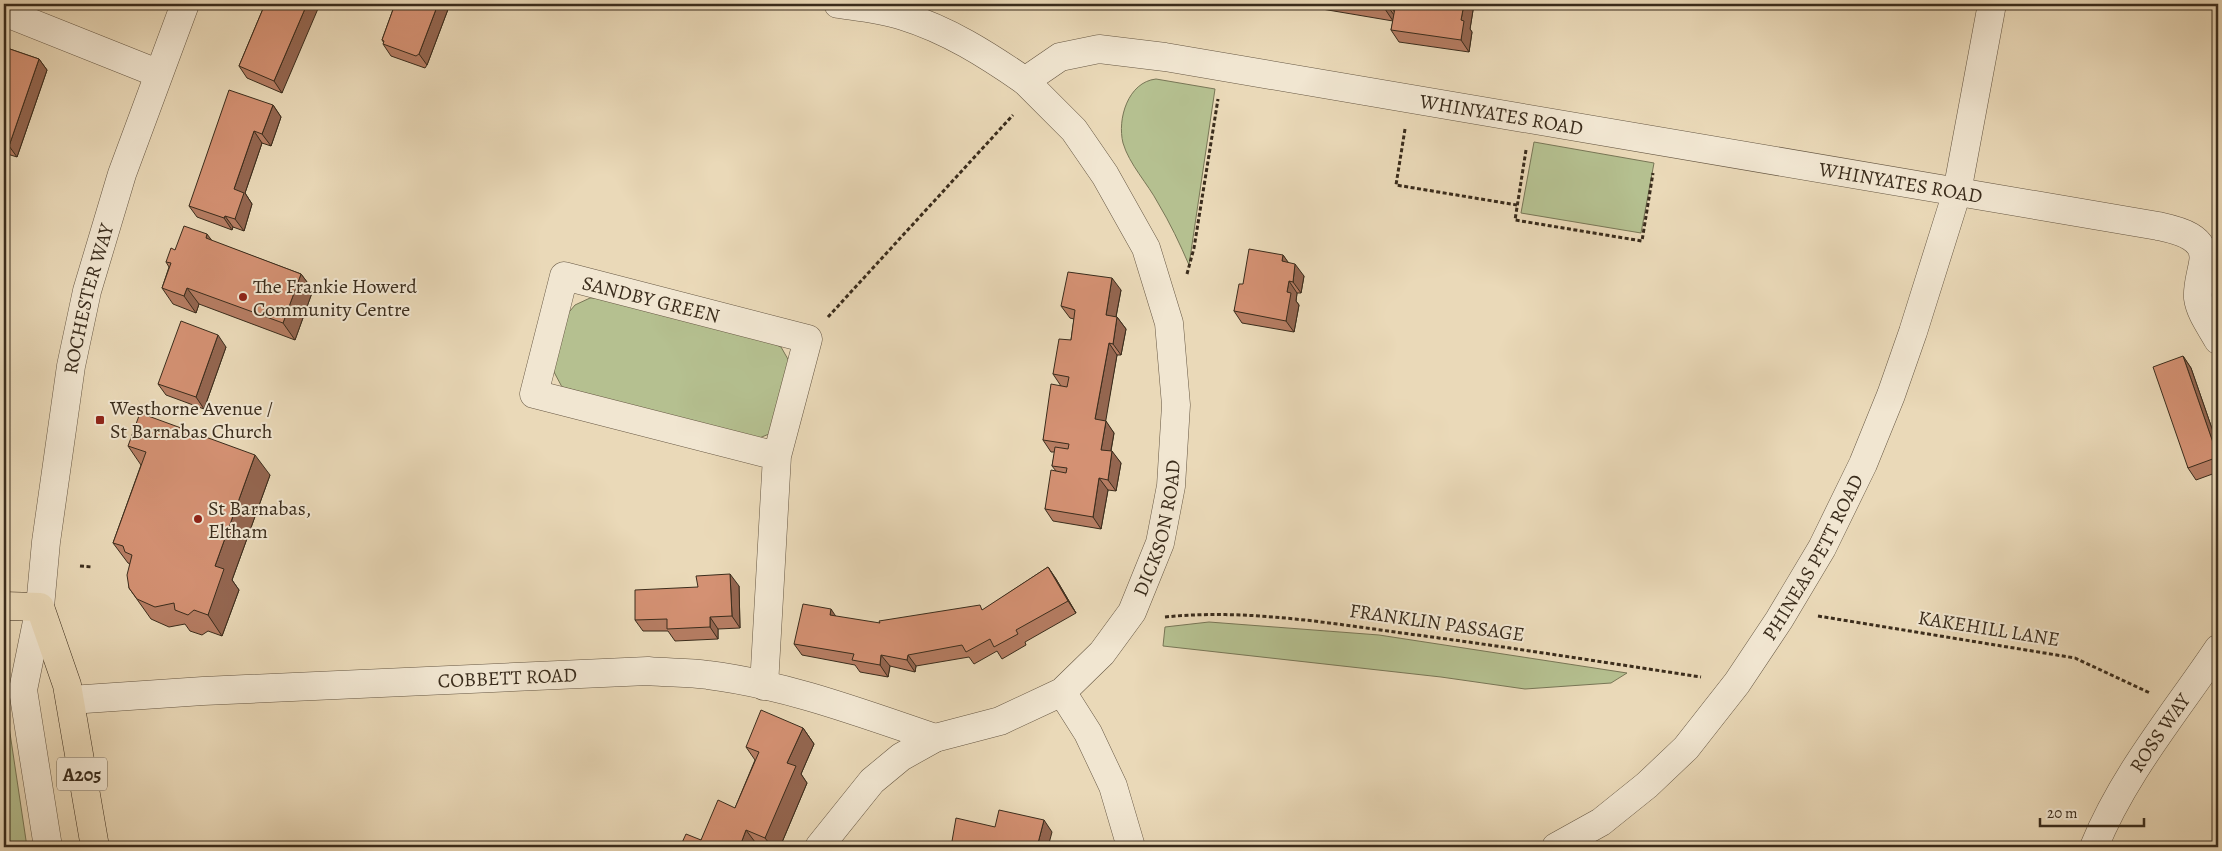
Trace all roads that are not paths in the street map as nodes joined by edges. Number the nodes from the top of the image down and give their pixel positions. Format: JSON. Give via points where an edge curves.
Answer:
{"nodes":[{"id":1,"x":185,"y":4,"type":"edge"},
{"id":2,"x":838,"y":4,"type":"edge"},
{"id":3,"x":901,"y":9,"type":"edge"},
{"id":4,"x":1991,"y":10,"type":"edge"},
{"id":5,"x":4,"y":12,"type":"edge"},
{"id":6,"x":157,"y":73,"type":"junction"},
{"id":7,"x":1030,"y":86,"type":"junction"},
{"id":8,"x":1957,"y":192,"type":"junction"},
{"id":9,"x":2218,"y":340,"type":"edge"},
{"id":10,"x":777,"y":456,"type":"junction"},
{"id":11,"x":4,"y":606,"type":"edge"},
{"id":12,"x":40,"y":606,"type":"junction"},
{"id":13,"x":2218,"y":649,"type":"edge"},
{"id":14,"x":764,"y":686,"type":"junction"},
{"id":15,"x":1062,"y":692,"type":"junction"},
{"id":16,"x":70,"y":700,"type":"junction"},
{"id":17,"x":935,"y":738,"type":"junction"},
{"id":18,"x":48,"y":847,"type":"edge"},
{"id":19,"x":95,"y":847,"type":"edge"},
{"id":20,"x":819,"y":847,"type":"edge"},
{"id":21,"x":1131,"y":847,"type":"edge"},
{"id":22,"x":1556,"y":847,"type":"edge"},
{"id":23,"x":2094,"y":847,"type":"edge"}],
"edges":[{"from":1,"to":6,"type":"street","name":"ROCHESTER WAY"},
{"from":2,"to":3,"type":"street"},
{"from":3,"to":7,"type":"street","via":[[988,54]]},
{"from":4,"to":8,"type":"street","name":"PHINEAS PETT ROAD"},
{"from":5,"to":6,"type":"street"},
{"from":6,"to":12,"type":"street","name":"ROCHESTER WAY","via":[[87,291],[56,464]]},
{"from":7,"to":8,"type":"street","name":"WHINYATES ROAD","via":[[1060,58],[1099,49],[1223,67]]},
{"from":7,"to":15,"type":"street","name":"DICKSON ROAD","via":[[1074,130],[1105,175],[1146,248],[1169,323],[1176,405],[1171,486],[1160,543],[1132,612],[1102,653]]},
{"from":8,"to":9,"type":"street","name":"WHINYATES ROAD","via":[[2186,233],[2198,243],[2204,260],[2198,299]]},
{"from":8,"to":22,"type":"street","name":"PHINEAS PETT ROAD","via":[[1891,395],[1863,464],[1822,548],[1785,610],[1737,683],[1686,748],[1601,822]]},
{"from":10,"to":10,"type":"street","name":"SANDBY GREEN","via":[[534,394],[564,276],[808,339]]},
{"from":10,"to":14,"type":"street"},
{"from":11,"to":12,"type":"highway"},
{"from":12,"to":16,"type":"highway","name":"ROCHESTER WAY","number":"A205"},
{"from":12,"to":18,"type":"street","name":"ROCHESTER WAY","via":[[23,690]]},
{"from":13,"to":23,"type":"street","name":"ROSS WAY","via":[[2150,747],[2116,802]]},
{"from":14,"to":16,"type":"street","name":"COBBETT ROAD","via":[[708,675],[648,672],[223,690]]},
{"from":14,"to":17,"type":"street","name":"COBBETT ROAD","via":[[824,700]]},
{"from":15,"to":17,"type":"street","name":"DICKSON ROAD","via":[[1000,721]]},
{"from":15,"to":21,"type":"street","via":[[1088,733],[1113,786]]},
{"from":16,"to":19,"type":"highway","name":"ROCHESTER WAY","number":"A205"},
{"from":17,"to":20,"type":"street","name":"DICKSON ROAD","via":[[901,757],[872,781]]}]}
